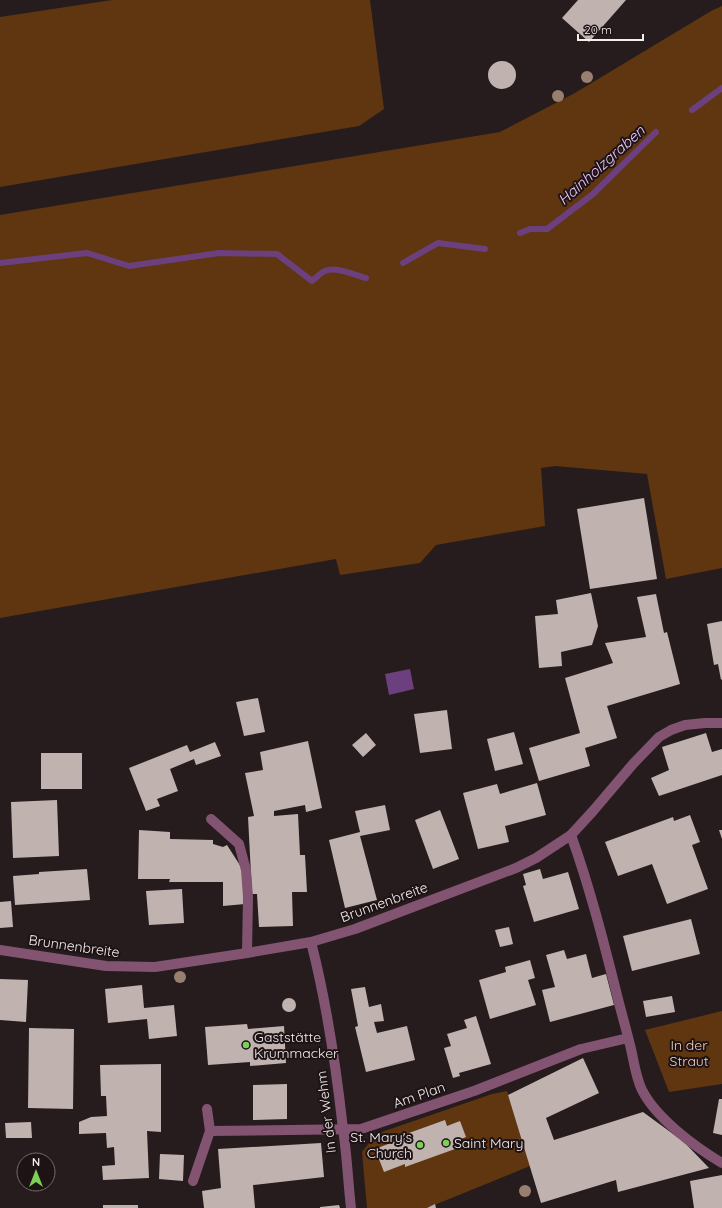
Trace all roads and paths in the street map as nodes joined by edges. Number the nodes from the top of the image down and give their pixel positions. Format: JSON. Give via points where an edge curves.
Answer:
{"nodes":[{"id":1,"x":722,"y":723,"type":"edge"},
{"id":2,"x":211,"y":819,"type":"dead end"},
{"id":3,"x":571,"y":835,"type":"junction"},
{"id":4,"x":311,"y":942,"type":"junction"},
{"id":5,"x":0,"y":950,"type":"edge"},
{"id":6,"x":247,"y":953,"type":"junction"},
{"id":7,"x":628,"y":1038,"type":"junction"},
{"id":8,"x":207,"y":1109,"type":"dead end"},
{"id":9,"x":344,"y":1130,"type":"junction"},
{"id":10,"x":210,"y":1131,"type":"junction"},
{"id":11,"x":722,"y":1163,"type":"edge"},
{"id":12,"x":193,"y":1181,"type":"dead end"},
{"id":13,"x":351,"y":1208,"type":"edge"}],
"edges":[{"from":1,"to":3,"type":"street","name":"Brunnenbreite","via":[[685,725],[659,737]]},
{"from":2,"to":6,"type":"street","via":[[239,844],[246,870]]},
{"from":3,"to":4,"type":"street","name":"Brunnenbreite","via":[[516,868],[355,929]]},
{"from":3,"to":7,"type":"street","via":[[595,909]]},
{"from":4,"to":6,"type":"street","name":"Brunnenbreite"},
{"from":4,"to":9,"type":"street","name":"In der Wehm","via":[[329,1024]]},
{"from":5,"to":6,"type":"street","name":"Brunnenbreite","via":[[106,966],[134,967],[155,967]]},
{"from":7,"to":9,"type":"street","name":"Am Plan","via":[[581,1050],[474,1091],[361,1129]]},
{"from":7,"to":11,"type":"street","via":[[642,1089],[653,1106],[686,1138]]},
{"from":8,"to":10,"type":"street"},
{"from":9,"to":10,"type":"street","name":"Am Plan"},
{"from":9,"to":13,"type":"street","name":"In der Wehm"},
{"from":10,"to":12,"type":"street"}]}
